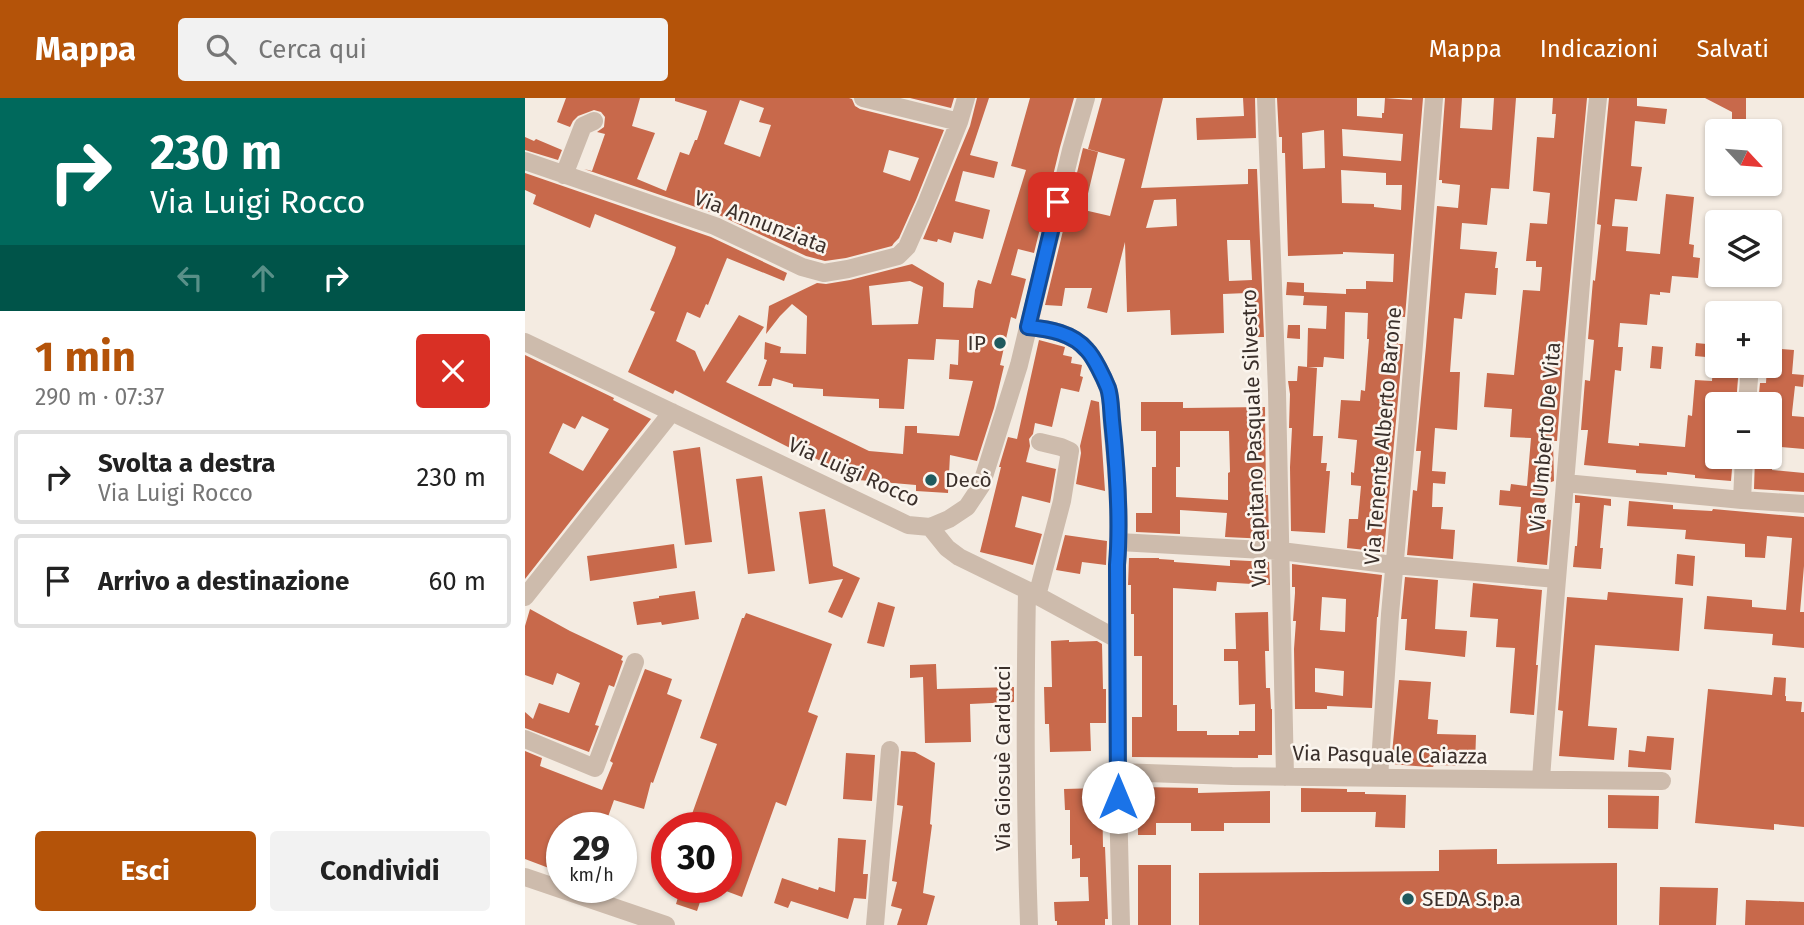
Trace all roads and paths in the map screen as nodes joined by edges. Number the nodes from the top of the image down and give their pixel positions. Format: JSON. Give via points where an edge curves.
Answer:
{"nodes":[{"id":1,"x":863,"y":98,"type":"edge"},
{"id":2,"x":966,"y":98,"type":"edge"},
{"id":3,"x":1086,"y":98,"type":"edge"},
{"id":4,"x":1266,"y":98,"type":"edge"},
{"id":5,"x":1434,"y":98,"type":"edge"},
{"id":6,"x":1598,"y":98,"type":"edge"},
{"id":7,"x":594,"y":121,"type":"dead end"},
{"id":8,"x":959,"y":122,"type":"junction"},
{"id":9,"x":525,"y":161,"type":"edge"},
{"id":10,"x":564,"y":175,"type":"junction"},
{"id":11,"x":1028,"y":327,"type":"junction"},
{"id":12,"x":525,"y":342,"type":"edge"},
{"id":13,"x":672,"y":412,"type":"junction"},
{"id":14,"x":1039,"y":442,"type":"dead end"},
{"id":15,"x":1743,"y":469,"type":"edge"},
{"id":16,"x":1565,"y":483,"type":"junction"},
{"id":17,"x":1742,"y":500,"type":"junction"},
{"id":18,"x":1804,"y":504,"type":"edge"},
{"id":19,"x":930,"y":527,"type":"junction"},
{"id":20,"x":1119,"y":541,"type":"junction"},
{"id":21,"x":1281,"y":551,"type":"junction"},
{"id":22,"x":1394,"y":565,"type":"junction"},
{"id":23,"x":1557,"y":579,"type":"junction"},
{"id":24,"x":1032,"y":593,"type":"junction"},
{"id":25,"x":525,"y":597,"type":"edge"},
{"id":26,"x":1117,"y":639,"type":"junction"},
{"id":27,"x":635,"y":662,"type":"dead end"},
{"id":28,"x":525,"y":739,"type":"edge"},
{"id":29,"x":890,"y":750,"type":"dead end"},
{"id":30,"x":1118,"y":772,"type":"junction"},
{"id":31,"x":1285,"y":777,"type":"junction"},
{"id":32,"x":1379,"y":778,"type":"junction"},
{"id":33,"x":1541,"y":779,"type":"junction"},
{"id":34,"x":1662,"y":781,"type":"dead end"},
{"id":35,"x":525,"y":877,"type":"edge"},
{"id":36,"x":666,"y":925,"type":"edge"},
{"id":37,"x":875,"y":925,"type":"edge"},
{"id":38,"x":1029,"y":925,"type":"edge"},
{"id":39,"x":1121,"y":925,"type":"edge"}],
"edges":[{"from":1,"to":8,"type":"street"},
{"from":2,"to":8,"type":"street","name":"Via Annunziata"},
{"from":3,"to":11,"type":"street","name":"Via Luigi Rocco"},
{"from":4,"to":21,"type":"street","name":"Via Capitano Pasquale Silvestro"},
{"from":5,"to":22,"type":"street","name":"Via Tenente Alberto Barone"},
{"from":6,"to":16,"type":"street","name":"Via Umberto De Vita"},
{"from":7,"to":10,"type":"street","via":[[583,126]]},
{"from":8,"to":10,"type":"street","name":"Via Annunziata","via":[[907,247],[898,256],[848,269],[824,272],[802,267],[715,226]]},
{"from":9,"to":10,"type":"street","name":"Via Annunziata"},
{"from":11,"to":19,"type":"street","name":"Via Luigi Rocco","via":[[982,486],[967,507]]},
{"from":11,"to":20,"type":"street","via":[[1076,340],[1088,350],[1108,389]]},
{"from":12,"to":13,"type":"street","name":"Via Luigi Rocco"},
{"from":13,"to":19,"type":"street","name":"Via Luigi Rocco","via":[[908,525]]},
{"from":13,"to":25,"type":"street"},
{"from":14,"to":24,"type":"street","name":"Via Giosuè Carducci","via":[[1070,451],[1062,501]]},
{"from":15,"to":17,"type":"street"},
{"from":16,"to":17,"type":"street"},
{"from":16,"to":23,"type":"street","name":"Via Umberto De Vita"},
{"from":17,"to":18,"type":"street"},
{"from":19,"to":24,"type":"street","via":[[959,557]]},
{"from":20,"to":21,"type":"street"},
{"from":20,"to":26,"type":"street"},
{"from":21,"to":22,"type":"street"},
{"from":21,"to":31,"type":"street","name":"Via Capitano Pasquale Silvestro"},
{"from":22,"to":23,"type":"street"},
{"from":22,"to":32,"type":"street","name":"Via Tenente Alberto Barone"},
{"from":23,"to":33,"type":"street","name":"Via Umberto De Vita"},
{"from":24,"to":26,"type":"street"},
{"from":24,"to":38,"type":"street","name":"Via Giosuè Carducci","via":[[1025,753]]},
{"from":26,"to":30,"type":"street"},
{"from":27,"to":28,"type":"street","via":[[595,768]]},
{"from":29,"to":37,"type":"street"},
{"from":30,"to":31,"type":"street","name":"Via Pasquale Caiazza"},
{"from":30,"to":39,"type":"street"},
{"from":31,"to":32,"type":"street","name":"Via Pasquale Caiazza"},
{"from":32,"to":33,"type":"street","name":"Via Pasquale Caiazza"},
{"from":33,"to":34,"type":"street","name":"Via Pasquale Caiazza"},
{"from":35,"to":36,"type":"street"}]}
